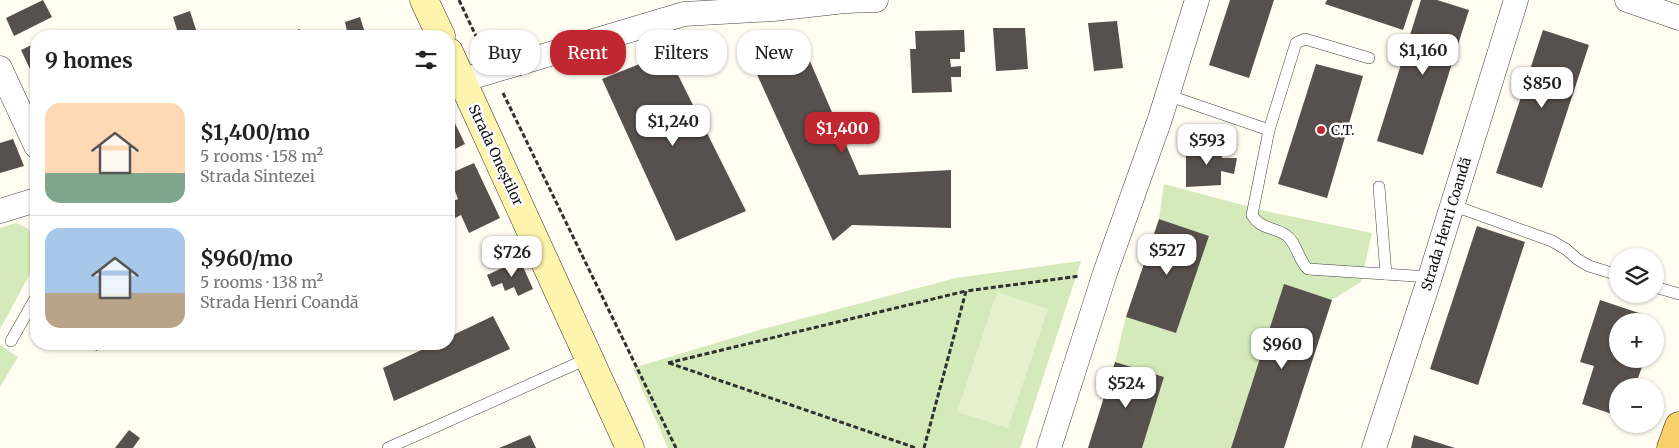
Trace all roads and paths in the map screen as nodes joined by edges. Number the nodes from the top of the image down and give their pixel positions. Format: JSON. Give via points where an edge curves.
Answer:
{"nodes":[{"id":1,"x":424,"y":0,"type":"edge"},
{"id":2,"x":459,"y":0,"type":"edge"},
{"id":3,"x":876,"y":0,"type":"edge"},
{"id":4,"x":1197,"y":0,"type":"edge"},
{"id":5,"x":1516,"y":0,"type":"edge"},
{"id":6,"x":846,"y":1,"type":"edge"},
{"id":7,"x":1635,"y":1,"type":"edge"},
{"id":8,"x":1679,"y":18,"type":"edge"},
{"id":9,"x":438,"y":30,"type":"edge"},
{"id":10,"x":473,"y":30,"type":"edge"},
{"id":11,"x":540,"y":58,"type":"edge"},
{"id":12,"x":1369,"y":58,"type":"dead end"},
{"id":13,"x":0,"y":68,"type":"edge"},
{"id":14,"x":482,"y":75,"type":"edge"},
{"id":15,"x":494,"y":75,"type":"edge"},
{"id":16,"x":455,"y":82,"type":"edge"},
{"id":17,"x":1167,"y":95,"type":"junction"},
{"id":18,"x":1269,"y":130,"type":"junction"},
{"id":19,"x":30,"y":133,"type":"edge"},
{"id":20,"x":1380,"y":187,"type":"dead end"},
{"id":21,"x":30,"y":202,"type":"edge"},
{"id":22,"x":1452,"y":206,"type":"junction"},
{"id":23,"x":0,"y":211,"type":"edge"},
{"id":24,"x":1609,"y":272,"type":"edge"},
{"id":25,"x":1105,"y":273,"type":"junction"},
{"id":26,"x":1386,"y":274,"type":"junction"},
{"id":27,"x":1430,"y":276,"type":"junction"},
{"id":28,"x":1664,"y":290,"type":"edge"},
{"id":29,"x":966,"y":291,"type":"junction"},
{"id":30,"x":1679,"y":294,"type":"edge"},
{"id":31,"x":30,"y":308,"type":"edge"},
{"id":32,"x":11,"y":341,"type":"dead end"},
{"id":33,"x":589,"y":358,"type":"junction"},
{"id":34,"x":1679,"y":426,"type":"edge"},
{"id":35,"x":388,"y":448,"type":"edge"},
{"id":36,"x":630,"y":448,"type":"edge"},
{"id":37,"x":676,"y":448,"type":"edge"},
{"id":38,"x":916,"y":448,"type":"edge"},
{"id":39,"x":924,"y":448,"type":"edge"},
{"id":40,"x":1049,"y":448,"type":"edge"},
{"id":41,"x":1374,"y":448,"type":"edge"},
{"id":42,"x":1671,"y":448,"type":"edge"}],
"edges":[{"from":1,"to":9,"type":"street"},
{"from":2,"to":10,"type":"path"},
{"from":3,"to":6,"type":"street"},
{"from":4,"to":17,"type":"street"},
{"from":5,"to":22,"type":"street","name":"Strada Henri Coandă"},
{"from":6,"to":11,"type":"street","via":[[684,14]]},
{"from":7,"to":8,"type":"street"},
{"from":12,"to":18,"type":"lane","via":[[1305,39],[1296,43]]},
{"from":13,"to":19,"type":"street"},
{"from":14,"to":16,"type":"street"},
{"from":15,"to":37,"type":"path"},
{"from":16,"to":33,"type":"street","name":"Strada Oneștilor"},
{"from":17,"to":18,"type":"lane"},
{"from":17,"to":25,"type":"street"},
{"from":18,"to":26,"type":"lane","via":[[1252,215],[1256,223],[1286,235],[1308,269]]},
{"from":20,"to":26,"type":"lane"},
{"from":21,"to":23,"type":"street"},
{"from":22,"to":24,"type":"lane","via":[[1552,241],[1589,266]]},
{"from":22,"to":27,"type":"street","name":"Strada Henri Coandă"},
{"from":25,"to":29,"type":"path"},
{"from":25,"to":40,"type":"street"},
{"from":26,"to":27,"type":"lane"},
{"from":27,"to":41,"type":"street","name":"Strada Henri Coandă"},
{"from":28,"to":30,"type":"lane"},
{"from":29,"to":38,"type":"path","via":[[668,363]]},
{"from":29,"to":39,"type":"path"},
{"from":31,"to":32,"type":"lane"},
{"from":33,"to":35,"type":"lane"},
{"from":33,"to":36,"type":"street","name":"Strada Oneștilor"},
{"from":34,"to":42,"type":"main road"}]}
